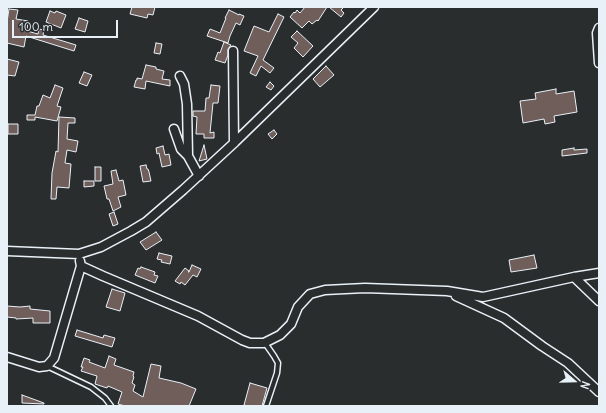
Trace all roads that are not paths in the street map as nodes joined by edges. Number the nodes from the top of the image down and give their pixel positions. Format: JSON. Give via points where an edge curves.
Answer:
{"nodes":[{"id":1,"x":374,"y":7,"type":"edge"},
{"id":2,"x":599,"y":28,"type":"edge"},
{"id":3,"x":233,"y":51,"type":"dead end"},
{"id":4,"x":599,"y":63,"type":"edge"},
{"id":5,"x":180,"y":76,"type":"dead end"},
{"id":6,"x":174,"y":129,"type":"dead end"},
{"id":7,"x":234,"y":143,"type":"junction"},
{"id":8,"x":188,"y":156,"type":"junction"},
{"id":9,"x":198,"y":176,"type":"junction"},
{"id":10,"x":7,"y":251,"type":"edge"},
{"id":11,"x":79,"y":254,"type":"junction"},
{"id":12,"x":81,"y":266,"type":"junction"},
{"id":13,"x":599,"y":273,"type":"edge"},
{"id":14,"x":574,"y":278,"type":"junction"},
{"id":15,"x":446,"y":291,"type":"junction"},
{"id":16,"x":599,"y":302,"type":"edge"},
{"id":17,"x":265,"y":342,"type":"junction"},
{"id":18,"x":7,"y":357,"type":"edge"},
{"id":19,"x":47,"y":366,"type":"junction"},
{"id":20,"x":599,"y":392,"type":"edge"},
{"id":21,"x":111,"y":406,"type":"edge"},
{"id":22,"x":266,"y":406,"type":"edge"}],
"edges":[{"from":1,"to":7,"type":"street"},
{"from":2,"to":4,"type":"street"},
{"from":3,"to":7,"type":"street"},
{"from":5,"to":8,"type":"street","via":[[187,104]]},
{"from":6,"to":8,"type":"street","via":[[181,149]]},
{"from":7,"to":9,"type":"street"},
{"from":8,"to":9,"type":"street"},
{"from":9,"to":11,"type":"street","via":[[131,232],[101,247]]},
{"from":10,"to":11,"type":"street"},
{"from":11,"to":12,"type":"street"},
{"from":12,"to":17,"type":"street","via":[[198,316],[242,340],[250,343]]},
{"from":12,"to":19,"type":"street","via":[[54,358]]},
{"from":13,"to":14,"type":"street"},
{"from":14,"to":15,"type":"street","via":[[483,297]]},
{"from":14,"to":16,"type":"street"},
{"from":15,"to":17,"type":"street","via":[[365,288],[325,290],[310,294],[298,307],[291,324],[280,335]]},
{"from":15,"to":20,"type":"street","via":[[504,318],[568,363]]},
{"from":17,"to":22,"type":"lane","via":[[278,363]]},
{"from":18,"to":19,"type":"street","via":[[39,367]]},
{"from":19,"to":21,"type":"lane","via":[[91,387]]}]}
